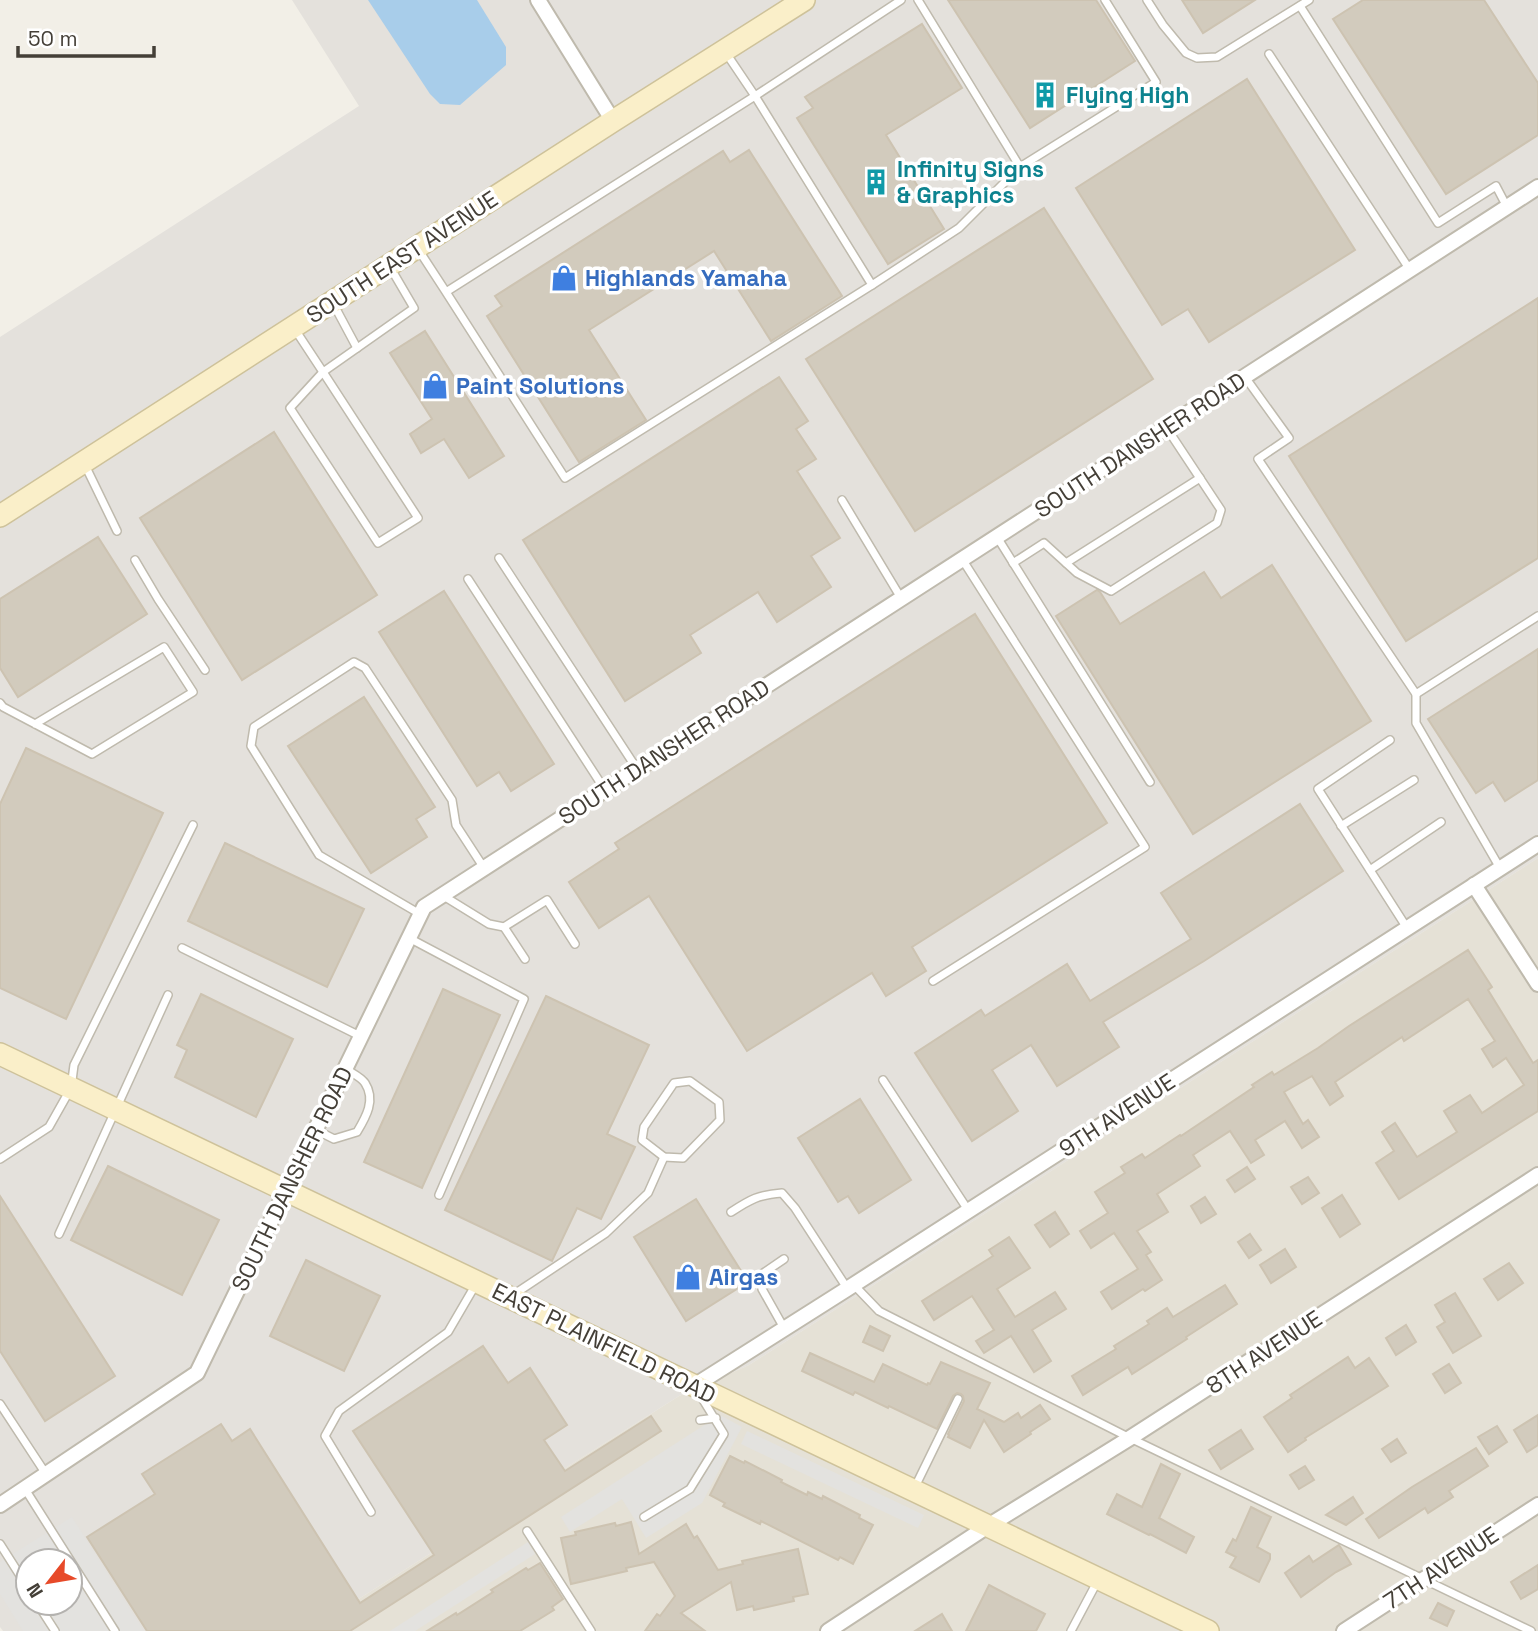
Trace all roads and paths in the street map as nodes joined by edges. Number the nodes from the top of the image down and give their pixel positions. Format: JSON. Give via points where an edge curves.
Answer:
{"nodes":[{"id":1,"x":538,"y":0,"type":"edge"},
{"id":2,"x":804,"y":0,"type":"edge"},
{"id":3,"x":901,"y":0,"type":"edge"},
{"id":4,"x":918,"y":0,"type":"edge"},
{"id":5,"x":1105,"y":0,"type":"edge"},
{"id":6,"x":1147,"y":0,"type":"edge"},
{"id":7,"x":1309,"y":0,"type":"edge"},
{"id":8,"x":1300,"y":6,"type":"junction"},
{"id":9,"x":725,"y":51,"type":"junction"},
{"id":10,"x":1269,"y":54,"type":"dead end"},
{"id":11,"x":755,"y":96,"type":"junction"},
{"id":12,"x":613,"y":121,"type":"junction"},
{"id":13,"x":1020,"y":167,"type":"junction"},
{"id":14,"x":1538,"y":187,"type":"edge"},
{"id":15,"x":1507,"y":207,"type":"junction"},
{"id":16,"x":417,"y":248,"type":"junction"},
{"id":17,"x":389,"y":266,"type":"junction"},
{"id":18,"x":1410,"y":270,"type":"junction"},
{"id":19,"x":872,"y":285,"type":"junction"},
{"id":20,"x":446,"y":292,"type":"junction"},
{"id":21,"x":333,"y":302,"type":"junction"},
{"id":22,"x":294,"y":327,"type":"junction"},
{"id":23,"x":357,"y":348,"type":"junction"},
{"id":24,"x":323,"y":372,"type":"junction"},
{"id":25,"x":1245,"y":377,"type":"junction"},
{"id":26,"x":1167,"y":427,"type":"junction"},
{"id":27,"x":84,"y":462,"type":"junction"},
{"id":28,"x":1200,"y":478,"type":"junction"},
{"id":29,"x":842,"y":500,"type":"dead end"},
{"id":30,"x":0,"y":516,"type":"edge"},
{"id":31,"x":117,"y":531,"type":"dead end"},
{"id":32,"x":997,"y":537,"type":"junction"},
{"id":33,"x":499,"y":558,"type":"dead end"},
{"id":34,"x":962,"y":559,"type":"junction"},
{"id":35,"x":135,"y":560,"type":"dead end"},
{"id":36,"x":1013,"y":563,"type":"junction"},
{"id":37,"x":1066,"y":563,"type":"junction"},
{"id":38,"x":468,"y":579,"type":"dead end"},
{"id":39,"x":901,"y":598,"type":"junction"},
{"id":40,"x":1538,"y":615,"type":"edge"},
{"id":41,"x":205,"y":670,"type":"dead end"},
{"id":42,"x":1416,"y":694,"type":"junction"},
{"id":43,"x":0,"y":702,"type":"edge"},
{"id":44,"x":35,"y":724,"type":"junction"},
{"id":45,"x":1390,"y":740,"type":"dead end"},
{"id":46,"x":637,"y":769,"type":"junction"},
{"id":47,"x":1414,"y":780,"type":"dead end"},
{"id":48,"x":1150,"y":782,"type":"dead end"},
{"id":49,"x":605,"y":790,"type":"junction"},
{"id":50,"x":1441,"y":822,"type":"dead end"},
{"id":51,"x":193,"y":825,"type":"dead end"},
{"id":52,"x":1341,"y":826,"type":"junction"},
{"id":53,"x":1538,"y":844,"type":"edge"},
{"id":54,"x":484,"y":868,"type":"junction"},
{"id":55,"x":1500,"y":868,"type":"junction"},
{"id":56,"x":1370,"y":870,"type":"junction"},
{"id":57,"x":1474,"y":885,"type":"junction"},
{"id":58,"x":442,"y":895,"type":"junction"},
{"id":59,"x":420,"y":915,"type":"junction"},
{"id":60,"x":504,"y":927,"type":"junction"},
{"id":61,"x":1407,"y":928,"type":"junction"},
{"id":62,"x":409,"y":937,"type":"junction"},
{"id":63,"x":575,"y":944,"type":"dead end"},
{"id":64,"x":182,"y":948,"type":"dead end"},
{"id":65,"x":525,"y":959,"type":"dead end"},
{"id":66,"x":933,"y":981,"type":"dead end"},
{"id":67,"x":1538,"y":984,"type":"edge"},
{"id":68,"x":169,"y":995,"type":"dead end"},
{"id":69,"x":361,"y":1036,"type":"junction"},
{"id":70,"x":0,"y":1054,"type":"edge"},
{"id":71,"x":345,"y":1069,"type":"junction"},
{"id":72,"x":883,"y":1080,"type":"dead end"},
{"id":73,"x":71,"y":1088,"type":"junction"},
{"id":74,"x":116,"y":1109,"type":"junction"},
{"id":75,"x":316,"y":1130,"type":"junction"},
{"id":76,"x":664,"y":1157,"type":"junction"},
{"id":77,"x":0,"y":1159,"type":"edge"},
{"id":78,"x":1538,"y":1175,"type":"edge"},
{"id":79,"x":286,"y":1191,"type":"junction"},
{"id":80,"x":439,"y":1195,"type":"dead end"},
{"id":81,"x":969,"y":1211,"type":"junction"},
{"id":82,"x":731,"y":1212,"type":"dead end"},
{"id":83,"x":59,"y":1234,"type":"dead end"},
{"id":84,"x":784,"y":1259,"type":"dead end"},
{"id":85,"x":478,"y":1282,"type":"junction"},
{"id":86,"x":851,"y":1287,"type":"junction"},
{"id":87,"x":510,"y":1298,"type":"junction"},
{"id":88,"x":784,"y":1329,"type":"junction"},
{"id":89,"x":694,"y":1386,"type":"junction"},
{"id":90,"x":958,"y":1399,"type":"dead end"},
{"id":91,"x":0,"y":1404,"type":"edge"},
{"id":92,"x":716,"y":1418,"type":"junction"},
{"id":93,"x":700,"y":1420,"type":"dead end"},
{"id":94,"x":1130,"y":1438,"type":"junction"},
{"id":95,"x":46,"y":1474,"type":"junction"},
{"id":96,"x":25,"y":1488,"type":"junction"},
{"id":97,"x":913,"y":1490,"type":"junction"},
{"id":98,"x":0,"y":1505,"type":"edge"},
{"id":99,"x":1538,"y":1505,"type":"edge"},
{"id":100,"x":371,"y":1512,"type":"dead end"},
{"id":101,"x":644,"y":1517,"type":"dead end"},
{"id":102,"x":988,"y":1526,"type":"junction"},
{"id":103,"x":527,"y":1531,"type":"dead end"},
{"id":104,"x":0,"y":1544,"type":"edge"},
{"id":105,"x":14,"y":1566,"type":"edge"},
{"id":106,"x":1098,"y":1579,"type":"junction"},
{"id":107,"x":1423,"y":1579,"type":"junction"},
{"id":108,"x":115,"y":1631,"type":"edge"},
{"id":109,"x":591,"y":1631,"type":"edge"},
{"id":110,"x":828,"y":1631,"type":"edge"},
{"id":111,"x":1071,"y":1631,"type":"edge"},
{"id":112,"x":1208,"y":1631,"type":"edge"},
{"id":113,"x":1344,"y":1631,"type":"edge"},
{"id":114,"x":1531,"y":1631,"type":"edge"}],
"edges":[{"from":1,"to":12,"type":"street"},
{"from":2,"to":9,"type":"main road","name":"SOUTH EAST AVENUE"},
{"from":3,"to":11,"type":"lane"},
{"from":4,"to":13,"type":"lane"},
{"from":5,"to":13,"type":"lane","via":[[1156,82]]},
{"from":6,"to":8,"type":"lane","via":[[1186,53],[1197,58],[1217,57]]},
{"from":7,"to":8,"type":"lane"},
{"from":8,"to":15,"type":"lane","via":[[1438,223],[1496,186]]},
{"from":9,"to":11,"type":"lane"},
{"from":9,"to":12,"type":"main road","name":"SOUTH EAST AVENUE"},
{"from":10,"to":18,"type":"lane"},
{"from":11,"to":19,"type":"lane"},
{"from":11,"to":20,"type":"lane"},
{"from":12,"to":16,"type":"main road","name":"SOUTH EAST AVENUE"},
{"from":13,"to":19,"type":"lane","via":[[959,228]]},
{"from":14,"to":15,"type":"street","name":"SOUTH DANSHER ROAD"},
{"from":15,"to":18,"type":"street","name":"SOUTH DANSHER ROAD"},
{"from":16,"to":17,"type":"main road","name":"SOUTH EAST AVENUE"},
{"from":16,"to":20,"type":"lane"},
{"from":17,"to":21,"type":"main road","name":"SOUTH EAST AVENUE"},
{"from":17,"to":23,"type":"lane","via":[[414,308]]},
{"from":18,"to":25,"type":"street","name":"SOUTH DANSHER ROAD"},
{"from":19,"to":20,"type":"lane","via":[[565,478]]},
{"from":21,"to":22,"type":"main road","name":"SOUTH EAST AVENUE"},
{"from":21,"to":23,"type":"lane"},
{"from":22,"to":24,"type":"lane"},
{"from":22,"to":27,"type":"main road","name":"SOUTH EAST AVENUE"},
{"from":23,"to":24,"type":"lane"},
{"from":24,"to":24,"type":"lane","via":[[290,408],[378,543],[418,518]]},
{"from":25,"to":26,"type":"street","name":"SOUTH DANSHER ROAD"},
{"from":25,"to":42,"type":"lane","via":[[1289,438],[1258,460]]},
{"from":26,"to":28,"type":"lane"},
{"from":26,"to":32,"type":"street","name":"SOUTH DANSHER ROAD"},
{"from":27,"to":30,"type":"main road","name":"SOUTH EAST AVENUE"},
{"from":27,"to":31,"type":"lane"},
{"from":28,"to":37,"type":"lane"},
{"from":28,"to":37,"type":"lane","via":[[1221,510],[1217,523],[1111,591]]},
{"from":29,"to":39,"type":"lane"},
{"from":32,"to":34,"type":"street","name":"SOUTH DANSHER ROAD"},
{"from":32,"to":36,"type":"lane"},
{"from":33,"to":46,"type":"lane"},
{"from":34,"to":39,"type":"street","name":"SOUTH DANSHER ROAD"},
{"from":34,"to":66,"type":"lane","via":[[1145,847]]},
{"from":35,"to":41,"type":"lane"},
{"from":36,"to":37,"type":"lane","via":[[1044,543]]},
{"from":36,"to":48,"type":"lane"},
{"from":38,"to":49,"type":"lane"},
{"from":39,"to":46,"type":"street","name":"SOUTH DANSHER ROAD"},
{"from":40,"to":42,"type":"lane"},
{"from":42,"to":55,"type":"lane","via":[[1416,723]]},
{"from":43,"to":44,"type":"lane"},
{"from":44,"to":44,"type":"lane","via":[[92,754],[193,692],[163,647]]},
{"from":45,"to":52,"type":"lane","via":[[1318,789]]},
{"from":46,"to":49,"type":"street","name":"SOUTH DANSHER ROAD"},
{"from":47,"to":52,"type":"lane"},
{"from":49,"to":54,"type":"street","name":"SOUTH DANSHER ROAD"},
{"from":50,"to":56,"type":"lane"},
{"from":51,"to":73,"type":"lane","via":[[74,1065]]},
{"from":52,"to":56,"type":"lane"},
{"from":53,"to":55,"type":"street","name":"9TH AVENUE"},
{"from":54,"to":58,"type":"street","name":"SOUTH DANSHER ROAD"},
{"from":54,"to":59,"type":"lane","via":[[457,825],[452,800],[365,668],[354,662],[254,727],[251,747],[319,855]]},
{"from":55,"to":57,"type":"street","name":"9TH AVENUE"},
{"from":56,"to":61,"type":"lane"},
{"from":57,"to":61,"type":"street","name":"9TH AVENUE"},
{"from":57,"to":67,"type":"street"},
{"from":58,"to":59,"type":"street","name":"SOUTH DANSHER ROAD","via":[[424,906]]},
{"from":58,"to":60,"type":"lane","via":[[489,924]]},
{"from":59,"to":62,"type":"street","name":"SOUTH DANSHER ROAD"},
{"from":60,"to":63,"type":"lane","via":[[547,900]]},
{"from":60,"to":65,"type":"lane"},
{"from":61,"to":81,"type":"street","name":"9TH AVENUE"},
{"from":62,"to":69,"type":"street","name":"SOUTH DANSHER ROAD"},
{"from":62,"to":80,"type":"lane","via":[[524,999]]},
{"from":64,"to":69,"type":"lane"},
{"from":68,"to":74,"type":"lane"},
{"from":69,"to":71,"type":"street","name":"SOUTH DANSHER ROAD"},
{"from":70,"to":73,"type":"main road","name":"EAST PLAINFIELD ROAD"},
{"from":71,"to":75,"type":"street","name":"SOUTH DANSHER ROAD"},
{"from":71,"to":75,"type":"lane","via":[[364,1081],[369,1112],[357,1132],[334,1139]]},
{"from":72,"to":81,"type":"lane"},
{"from":73,"to":74,"type":"main road","name":"EAST PLAINFIELD ROAD"},
{"from":73,"to":77,"type":"lane","via":[[49,1127]]},
{"from":74,"to":79,"type":"main road","name":"EAST PLAINFIELD ROAD"},
{"from":74,"to":83,"type":"lane"},
{"from":75,"to":79,"type":"street","name":"SOUTH DANSHER ROAD"},
{"from":76,"to":76,"type":"lane","via":[[642,1140],[644,1127],[674,1083],[690,1081],[719,1102],[720,1120],[683,1158]]},
{"from":76,"to":87,"type":"lane","via":[[648,1192],[606,1233]]},
{"from":78,"to":94,"type":"street","name":"8TH AVENUE"},
{"from":79,"to":85,"type":"main road","name":"EAST PLAINFIELD ROAD"},
{"from":79,"to":95,"type":"street","name":"SOUTH DANSHER ROAD","via":[[197,1373]]},
{"from":81,"to":86,"type":"street","name":"9TH AVENUE"},
{"from":82,"to":86,"type":"lane","via":[[753,1198],[782,1193]]},
{"from":84,"to":88,"type":"lane","via":[[762,1273],[762,1289]]},
{"from":85,"to":87,"type":"main road","name":"EAST PLAINFIELD ROAD"},
{"from":85,"to":100,"type":"lane","via":[[448,1332],[340,1411],[325,1436]]},
{"from":86,"to":88,"type":"street","name":"9TH AVENUE"},
{"from":86,"to":94,"type":"lane","via":[[879,1311]]},
{"from":87,"to":89,"type":"main road","name":"EAST PLAINFIELD ROAD"},
{"from":88,"to":89,"type":"street","name":"9TH AVENUE"},
{"from":89,"to":92,"type":"lane"},
{"from":89,"to":97,"type":"main road","name":"EAST PLAINFIELD ROAD"},
{"from":90,"to":97,"type":"lane"},
{"from":91,"to":95,"type":"lane"},
{"from":92,"to":93,"type":"lane"},
{"from":92,"to":101,"type":"lane","via":[[724,1434],[690,1489]]},
{"from":94,"to":102,"type":"street","name":"8TH AVENUE"},
{"from":94,"to":107,"type":"lane"},
{"from":95,"to":96,"type":"street","name":"SOUTH DANSHER ROAD"},
{"from":96,"to":98,"type":"street","name":"SOUTH DANSHER ROAD"},
{"from":96,"to":108,"type":"lane"},
{"from":97,"to":102,"type":"main road","name":"EAST PLAINFIELD ROAD"},
{"from":99,"to":107,"type":"street","name":"7TH AVENUE"},
{"from":102,"to":106,"type":"main road","name":"EAST PLAINFIELD ROAD"},
{"from":102,"to":110,"type":"street","name":"8TH AVENUE"},
{"from":103,"to":109,"type":"lane"},
{"from":104,"to":105,"type":"lane"},
{"from":106,"to":111,"type":"lane"},
{"from":106,"to":112,"type":"main road","name":"EAST PLAINFIELD ROAD"},
{"from":107,"to":113,"type":"street","name":"7TH AVENUE"},
{"from":107,"to":114,"type":"lane"}]}
